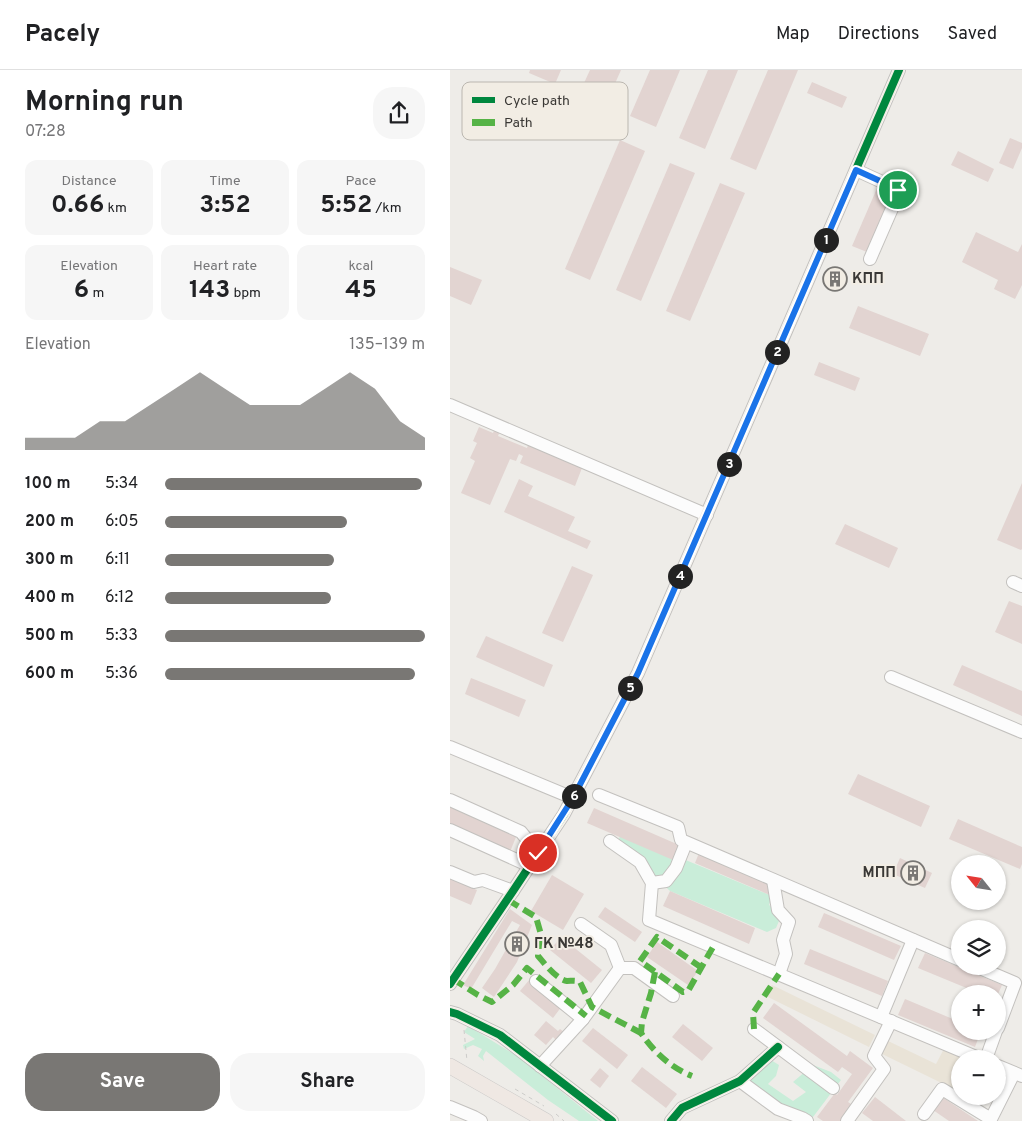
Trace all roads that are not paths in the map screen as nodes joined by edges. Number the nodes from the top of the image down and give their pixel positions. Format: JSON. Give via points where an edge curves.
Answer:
{"nodes":[{"id":1,"x":899,"y":70,"type":"edge"},
{"id":2,"x":856,"y":170,"type":"junction"},
{"id":3,"x":870,"y":259,"type":"dead end"},
{"id":4,"x":450,"y":405,"type":"edge"},
{"id":5,"x":706,"y":515,"type":"junction"},
{"id":6,"x":891,"y":677,"type":"dead end"},
{"id":7,"x":1022,"y":732,"type":"edge"},
{"id":8,"x":450,"y":747,"type":"edge"},
{"id":9,"x":599,"y":795,"type":"dead end"},
{"id":10,"x":573,"y":798,"type":"junction"},
{"id":11,"x":450,"y":800,"type":"edge"},
{"id":12,"x":450,"y":830,"type":"edge"},
{"id":13,"x":610,"y":841,"type":"dead end"},
{"id":14,"x":686,"y":842,"type":"junction"},
{"id":15,"x":538,"y":853,"type":"junction"},
{"id":16,"x":530,"y":866,"type":"junction"},
{"id":17,"x":450,"y":872,"type":"edge"},
{"id":18,"x":773,"y":880,"type":"junction"},
{"id":19,"x":652,"y":883,"type":"junction"},
{"id":20,"x":514,"y":891,"type":"junction"},
{"id":21,"x":580,"y":924,"type":"dead end"},
{"id":22,"x":913,"y":940,"type":"junction"},
{"id":23,"x":951,"y":956,"type":"edge"},
{"id":24,"x":620,"y":968,"type":"junction"},
{"id":25,"x":779,"y":974,"type":"junction"},
{"id":26,"x":996,"y":975,"type":"edge"},
{"id":27,"x":536,"y":981,"type":"dead end"},
{"id":28,"x":450,"y":984,"type":"edge"},
{"id":29,"x":673,"y":996,"type":"dead end"},
{"id":30,"x":1006,"y":1006,"type":"edge"},
{"id":31,"x":450,"y":1012,"type":"edge"},
{"id":32,"x":584,"y":1019,"type":"junction"},
{"id":33,"x":886,"y":1019,"type":"junction"},
{"id":34,"x":754,"y":1029,"type":"dead end"},
{"id":35,"x":778,"y":1047,"type":"junction"},
{"id":36,"x":960,"y":1050,"type":"edge"},
{"id":37,"x":450,"y":1066,"type":"edge"},
{"id":38,"x":540,"y":1066,"type":"junction"},
{"id":39,"x":1006,"y":1069,"type":"edge"},
{"id":40,"x":1018,"y":1074,"type":"edge"},
{"id":41,"x":740,"y":1081,"type":"junction"},
{"id":42,"x":832,"y":1088,"type":"dead end"},
{"id":43,"x":513,"y":1095,"type":"junction"},
{"id":44,"x":450,"y":1107,"type":"edge"},
{"id":45,"x":924,"y":1114,"type":"dead end"},
{"id":46,"x":546,"y":1115,"type":"edge"},
{"id":47,"x":778,"y":1115,"type":"edge"},
{"id":48,"x":481,"y":1121,"type":"edge"},
{"id":49,"x":534,"y":1121,"type":"edge"},
{"id":50,"x":612,"y":1121,"type":"edge"},
{"id":51,"x":671,"y":1121,"type":"edge"},
{"id":52,"x":807,"y":1121,"type":"edge"},
{"id":53,"x":847,"y":1121,"type":"edge"}],
"edges":[{"from":1,"to":2,"type":"street"},
{"from":2,"to":3,"type":"street","via":[[898,190]]},
{"from":2,"to":5,"type":"street"},
{"from":4,"to":5,"type":"street"},
{"from":5,"to":10,"type":"street","via":[[638,673]]},
{"from":6,"to":7,"type":"street"},
{"from":8,"to":10,"type":"street"},
{"from":9,"to":14,"type":"street","via":[[678,827],[681,840]]},
{"from":10,"to":15,"type":"street"},
{"from":11,"to":15,"type":"street","via":[[521,832]]},
{"from":12,"to":16,"type":"street"},
{"from":13,"to":19,"type":"street","via":[[640,862]]},
{"from":14,"to":18,"type":"street"},
{"from":14,"to":19,"type":"street","via":[[676,868],[666,882]]},
{"from":15,"to":16,"type":"street"},
{"from":16,"to":20,"type":"street"},
{"from":17,"to":20,"type":"street","via":[[474,882],[483,880]]},
{"from":18,"to":22,"type":"street"},
{"from":18,"to":25,"type":"street","via":[[778,910],[789,922],[783,940],[786,954]]},
{"from":19,"to":25,"type":"street","via":[[649,920]]},
{"from":20,"to":28,"type":"street"},
{"from":21,"to":24,"type":"street","via":[[611,945]]},
{"from":22,"to":23,"type":"street"},
{"from":22,"to":33,"type":"street"},
{"from":24,"to":29,"type":"street","via":[[634,968]]},
{"from":24,"to":32,"type":"street"},
{"from":25,"to":33,"type":"street"},
{"from":26,"to":30,"type":"street","via":[[1015,983]]},
{"from":27,"to":32,"type":"street"},
{"from":31,"to":38,"type":"street","via":[[500,1035]]},
{"from":32,"to":38,"type":"street"},
{"from":33,"to":36,"type":"street"},
{"from":33,"to":53,"type":"street","via":[[874,1056],[884,1069]]},
{"from":34,"to":35,"type":"street"},
{"from":35,"to":41,"type":"street"},
{"from":35,"to":42,"type":"street"},
{"from":37,"to":43,"type":"main road"},
{"from":38,"to":50,"type":"street"},
{"from":39,"to":40,"type":"street"},
{"from":40,"to":45,"type":"street","via":[[991,1119],[942,1089]]},
{"from":41,"to":47,"type":"street"},
{"from":41,"to":51,"type":"street","via":[[682,1108]]},
{"from":43,"to":46,"type":"main road"},
{"from":43,"to":49,"type":"main road"},
{"from":44,"to":48,"type":"street"},
{"from":47,"to":52,"type":"street"}]}
